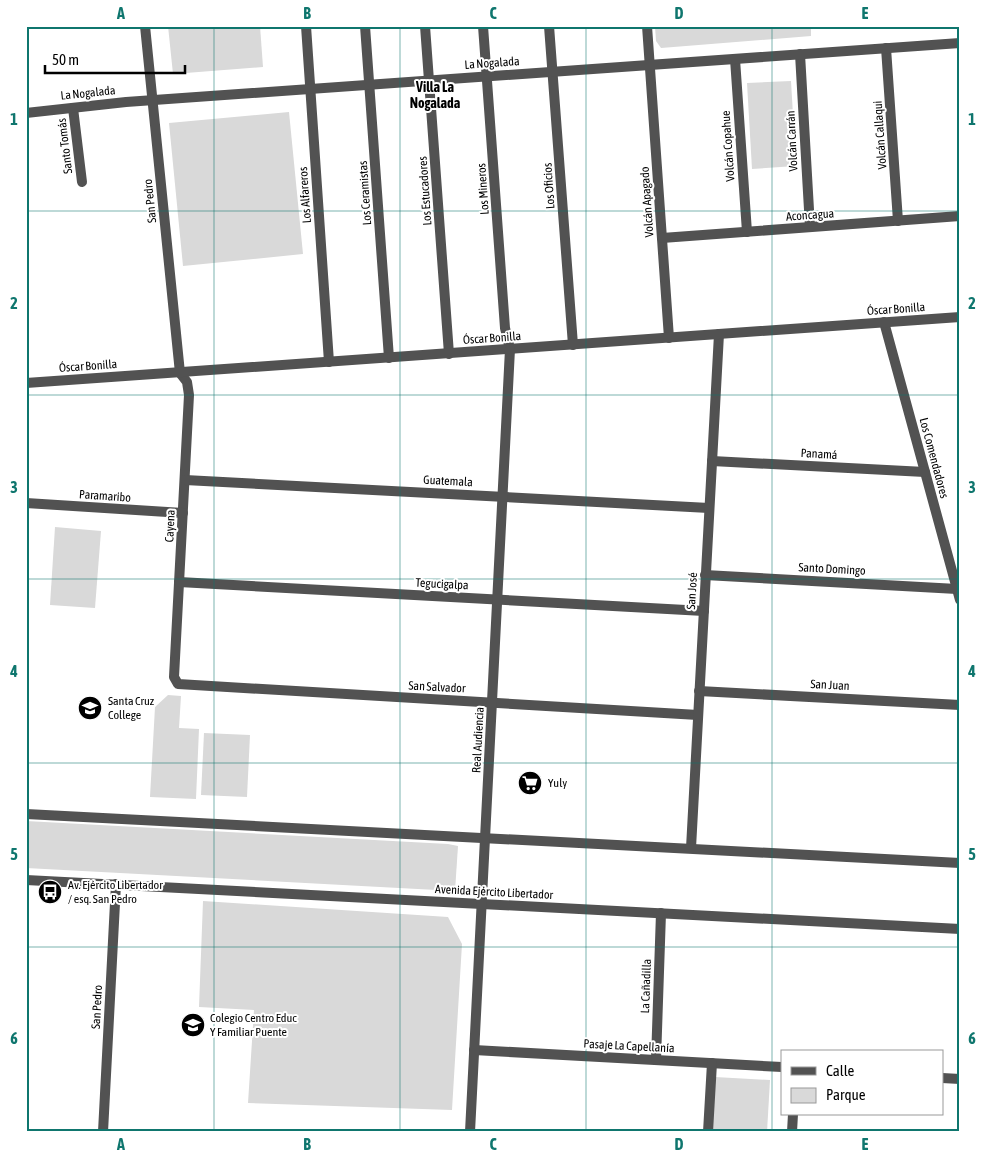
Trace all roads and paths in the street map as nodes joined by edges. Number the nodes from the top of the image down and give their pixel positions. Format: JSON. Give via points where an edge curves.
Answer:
{"nodes":[{"id":1,"x":146,"y":26,"type":"edge"},
{"id":2,"x":306,"y":26,"type":"edge"},
{"id":3,"x":365,"y":26,"type":"edge"},
{"id":4,"x":426,"y":26,"type":"edge"},
{"id":5,"x":483,"y":26,"type":"edge"},
{"id":6,"x":549,"y":26,"type":"edge"},
{"id":7,"x":647,"y":26,"type":"edge"},
{"id":8,"x":960,"y":43,"type":"edge"},
{"id":9,"x":886,"y":48,"type":"junction"},
{"id":10,"x":800,"y":54,"type":"junction"},
{"id":11,"x":735,"y":59,"type":"junction"},
{"id":12,"x":650,"y":65,"type":"junction"},
{"id":13,"x":552,"y":72,"type":"junction"},
{"id":14,"x":487,"y":76,"type":"junction"},
{"id":15,"x":429,"y":80,"type":"junction"},
{"id":16,"x":369,"y":85,"type":"junction"},
{"id":17,"x":311,"y":89,"type":"junction"},
{"id":18,"x":153,"y":100,"type":"junction"},
{"id":19,"x":73,"y":108,"type":"junction"},
{"id":20,"x":26,"y":113,"type":"edge"},
{"id":21,"x":82,"y":182,"type":"dead end"},
{"id":22,"x":960,"y":216,"type":"edge"},
{"id":23,"x":898,"y":221,"type":"junction"},
{"id":24,"x":810,"y":227,"type":"junction"},
{"id":25,"x":747,"y":232,"type":"junction"},
{"id":26,"x":662,"y":238,"type":"junction"},
{"id":27,"x":960,"y":317,"type":"edge"},
{"id":28,"x":884,"y":322,"type":"junction"},
{"id":29,"x":718,"y":334,"type":"junction"},
{"id":30,"x":670,"y":338,"type":"junction"},
{"id":31,"x":574,"y":344,"type":"junction"},
{"id":32,"x":510,"y":349,"type":"junction"},
{"id":33,"x":449,"y":354,"type":"junction"},
{"id":34,"x":389,"y":358,"type":"junction"},
{"id":35,"x":329,"y":362,"type":"junction"},
{"id":36,"x":180,"y":373,"type":"junction"},
{"id":37,"x":26,"y":383,"type":"edge"},
{"id":38,"x":712,"y":462,"type":"junction"},
{"id":39,"x":925,"y":472,"type":"junction"},
{"id":40,"x":185,"y":480,"type":"junction"},
{"id":41,"x":503,"y":497,"type":"junction"},
{"id":42,"x":26,"y":503,"type":"edge"},
{"id":43,"x":709,"y":508,"type":"junction"},
{"id":44,"x":183,"y":513,"type":"junction"},
{"id":45,"x":706,"y":575,"type":"junction"},
{"id":46,"x":179,"y":582,"type":"junction"},
{"id":47,"x":957,"y":589,"type":"junction"},
{"id":48,"x":498,"y":600,"type":"junction"},
{"id":49,"x":960,"y":600,"type":"edge"},
{"id":50,"x":704,"y":611,"type":"junction"},
{"id":51,"x":176,"y":682,"type":"joint"},
{"id":52,"x":699,"y":691,"type":"junction"},
{"id":53,"x":492,"y":703,"type":"junction"},
{"id":54,"x":960,"y":705,"type":"edge"},
{"id":55,"x":698,"y":715,"type":"junction"},
{"id":56,"x":26,"y":814,"type":"edge"},
{"id":57,"x":485,"y":838,"type":"junction"},
{"id":58,"x":691,"y":848,"type":"junction"},
{"id":59,"x":960,"y":862,"type":"edge"},
{"id":60,"x":26,"y":880,"type":"edge"},
{"id":61,"x":116,"y":884,"type":"junction"},
{"id":62,"x":482,"y":904,"type":"junction"},
{"id":63,"x":661,"y":913,"type":"junction"},
{"id":64,"x":960,"y":929,"type":"edge"},
{"id":65,"x":474,"y":1050,"type":"junction"},
{"id":66,"x":656,"y":1060,"type":"junction"},
{"id":67,"x":712,"y":1063,"type":"junction"},
{"id":68,"x":781,"y":1067,"type":"edge"},
{"id":69,"x":944,"y":1078,"type":"edge"},
{"id":70,"x":960,"y":1079,"type":"edge"},
{"id":71,"x":793,"y":1116,"type":"edge"},
{"id":72,"x":103,"y":1132,"type":"edge"},
{"id":73,"x":470,"y":1132,"type":"edge"},
{"id":74,"x":708,"y":1132,"type":"edge"},
{"id":75,"x":792,"y":1132,"type":"edge"}],
"edges":[{"from":1,"to":18,"type":"street","name":"San Pedro"},
{"from":2,"to":17,"type":"street","name":"Los Alfareros"},
{"from":3,"to":16,"type":"street","name":"Los Ceramistas"},
{"from":4,"to":15,"type":"street","name":"Los Estucadores"},
{"from":5,"to":14,"type":"street","name":"Los Mineros"},
{"from":6,"to":13,"type":"street","name":"Los Oficios"},
{"from":7,"to":12,"type":"street","name":"Volcán Apagado"},
{"from":8,"to":9,"type":"street","name":"La Nogalada"},
{"from":9,"to":10,"type":"street","name":"La Nogalada"},
{"from":9,"to":23,"type":"street","name":"Volcán Callaqui"},
{"from":10,"to":11,"type":"street","name":"La Nogalada"},
{"from":10,"to":24,"type":"street","name":"Volcán Carrán"},
{"from":11,"to":12,"type":"street","name":"La Nogalada"},
{"from":11,"to":25,"type":"street","name":"Volcán Copahue"},
{"from":12,"to":13,"type":"street","name":"La Nogalada"},
{"from":12,"to":26,"type":"street","name":"Volcán Apagado"},
{"from":13,"to":14,"type":"street","name":"La Nogalada"},
{"from":13,"to":31,"type":"street","name":"Los Oficios"},
{"from":14,"to":15,"type":"street","name":"La Nogalada"},
{"from":14,"to":32,"type":"street","name":"Los Mineros","via":[[505,328]]},
{"from":15,"to":16,"type":"street","name":"La Nogalada"},
{"from":15,"to":33,"type":"street","name":"Los Estucadores"},
{"from":16,"to":17,"type":"street","name":"La Nogalada"},
{"from":16,"to":34,"type":"street","name":"Los Ceramistas"},
{"from":17,"to":18,"type":"street","name":"La Nogalada"},
{"from":17,"to":35,"type":"street","name":"Los Alfareros"},
{"from":18,"to":19,"type":"street","name":"La Nogalada"},
{"from":18,"to":36,"type":"street","name":"San Pedro"},
{"from":19,"to":20,"type":"street","name":"La Nogalada"},
{"from":19,"to":21,"type":"street","name":"Santo Tomás"},
{"from":22,"to":23,"type":"street","name":"Aconcagua"},
{"from":23,"to":24,"type":"street","name":"Aconcagua"},
{"from":24,"to":25,"type":"street","name":"Aconcagua"},
{"from":25,"to":26,"type":"street","name":"Aconcagua"},
{"from":26,"to":30,"type":"street","name":"Volcán Apagado"},
{"from":27,"to":28,"type":"street","name":"Óscar Bonilla"},
{"from":28,"to":29,"type":"street","name":"Óscar Bonilla"},
{"from":28,"to":39,"type":"street","name":"Los Comendadores"},
{"from":29,"to":30,"type":"street","name":"Óscar Bonilla"},
{"from":29,"to":38,"type":"street","name":"San José"},
{"from":30,"to":31,"type":"street","name":"Óscar Bonilla"},
{"from":31,"to":32,"type":"street","name":"Óscar Bonilla"},
{"from":32,"to":33,"type":"street","name":"Óscar Bonilla"},
{"from":32,"to":41,"type":"street","name":"Real Audiencia"},
{"from":33,"to":34,"type":"street","name":"Óscar Bonilla"},
{"from":34,"to":35,"type":"street","name":"Óscar Bonilla"},
{"from":35,"to":36,"type":"street","name":"Óscar Bonilla"},
{"from":36,"to":37,"type":"street","name":"Óscar Bonilla"},
{"from":36,"to":40,"type":"street","name":"Cayena","via":[[187,382],[189,396]]},
{"from":38,"to":39,"type":"street","name":"Panamá"},
{"from":38,"to":43,"type":"street","name":"San José"},
{"from":39,"to":47,"type":"street","name":"Los Comendadores"},
{"from":40,"to":41,"type":"street","name":"Guatemala"},
{"from":40,"to":44,"type":"street","name":"Cayena"},
{"from":41,"to":43,"type":"street","name":"Guatemala"},
{"from":41,"to":48,"type":"street","name":"Real Audiencia"},
{"from":42,"to":44,"type":"street","name":"Paramaribo"},
{"from":43,"to":45,"type":"street","name":"San José"},
{"from":44,"to":46,"type":"street","name":"Cayena"},
{"from":45,"to":47,"type":"street","name":"Santo Domingo"},
{"from":45,"to":50,"type":"street","name":"San José"},
{"from":46,"to":48,"type":"street","name":"Tegucigalpa"},
{"from":46,"to":51,"type":"street","name":"Cayena"},
{"from":47,"to":49,"type":"street","name":"Los Comendadores"},
{"from":48,"to":50,"type":"street","name":"Tegucigalpa"},
{"from":48,"to":53,"type":"street","name":"Real Audiencia"},
{"from":50,"to":52,"type":"street","name":"San José"},
{"from":51,"to":53,"type":"street","name":"San Salvador","via":[[181,685]]},
{"from":52,"to":54,"type":"street","name":"San Juan"},
{"from":52,"to":55,"type":"street","name":"San José"},
{"from":53,"to":55,"type":"street","name":"San Salvador"},
{"from":53,"to":57,"type":"street","name":"Real Audiencia"},
{"from":55,"to":58,"type":"street","name":"San José"},
{"from":56,"to":57,"type":"street"},
{"from":57,"to":58,"type":"street"},
{"from":57,"to":62,"type":"street","name":"Real Audiencia"},
{"from":58,"to":59,"type":"street"},
{"from":60,"to":61,"type":"street","name":"Avenida Ejército Libertador"},
{"from":61,"to":62,"type":"street","name":"Avenida Ejército Libertador"},
{"from":61,"to":72,"type":"street","name":"San Pedro"},
{"from":62,"to":63,"type":"street","name":"Avenida Ejército Libertador"},
{"from":62,"to":65,"type":"street","name":"Real Audiencia"},
{"from":63,"to":64,"type":"street","name":"Avenida Ejército Libertador"},
{"from":63,"to":66,"type":"street","name":"La Cañadilla"},
{"from":65,"to":66,"type":"street","name":"Pasaje La Capellanía"},
{"from":65,"to":73,"type":"street","name":"Real Audiencia"},
{"from":66,"to":67,"type":"street","name":"Pasaje La Capellanía"},
{"from":67,"to":68,"type":"street","name":"Pasaje La Capellanía"},
{"from":67,"to":74,"type":"street"},
{"from":69,"to":70,"type":"street"},
{"from":71,"to":75,"type":"street"}]}
